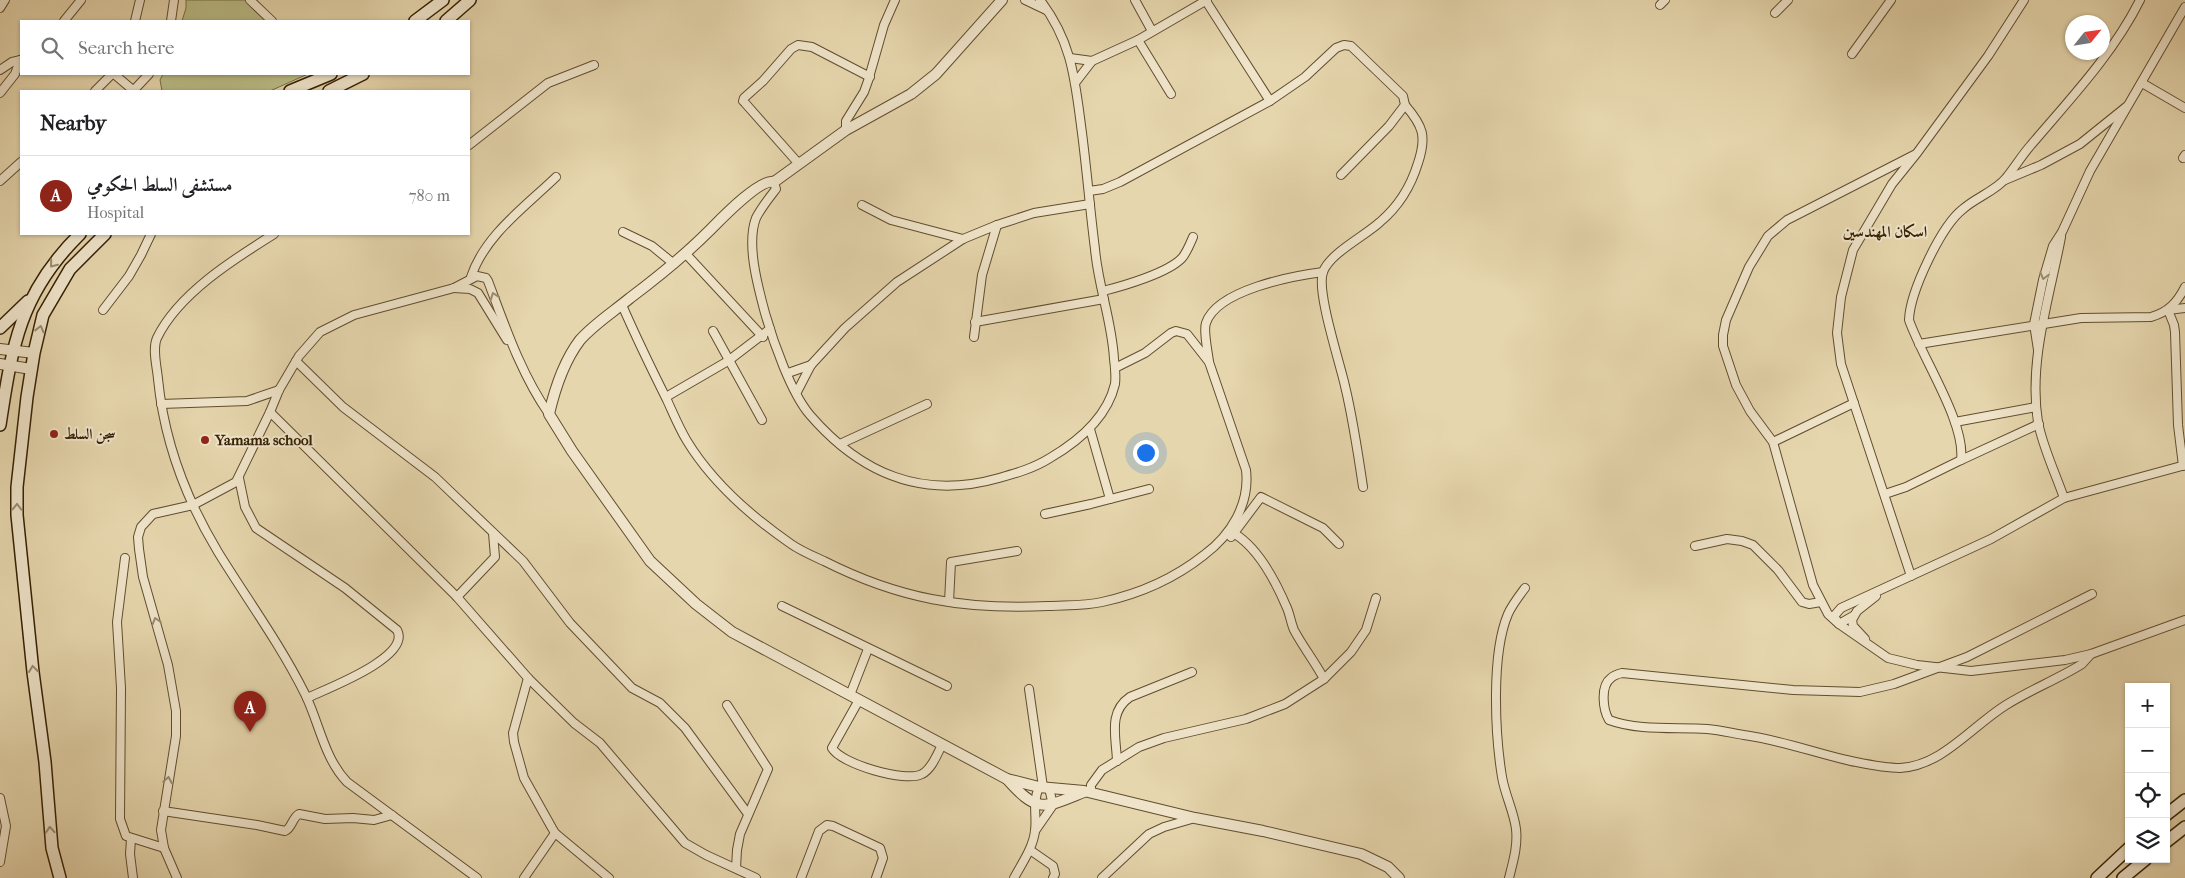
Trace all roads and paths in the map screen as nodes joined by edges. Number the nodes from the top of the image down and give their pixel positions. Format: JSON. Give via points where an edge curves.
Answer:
{"nodes":[{"id":1,"x":5,"y":0,"type":"edge"},
{"id":2,"x":81,"y":0,"type":"edge"},
{"id":3,"x":140,"y":0,"type":"edge"},
{"id":4,"x":174,"y":0,"type":"edge"},
{"id":5,"x":250,"y":0,"type":"edge"},
{"id":6,"x":443,"y":0,"type":"edge"},
{"id":7,"x":470,"y":0,"type":"edge"},
{"id":8,"x":895,"y":0,"type":"edge"},
{"id":9,"x":1002,"y":0,"type":"edge"},
{"id":10,"x":1026,"y":0,"type":"edge"},
{"id":11,"x":1040,"y":0,"type":"edge"},
{"id":12,"x":1135,"y":0,"type":"edge"},
{"id":13,"x":1206,"y":0,"type":"edge"},
{"id":14,"x":1788,"y":0,"type":"edge"},
{"id":15,"x":1891,"y":0,"type":"edge"},
{"id":16,"x":2024,"y":0,"type":"edge"},
{"id":17,"x":2140,"y":0,"type":"edge"},
{"id":18,"x":2185,"y":7,"type":"edge"},
{"id":19,"x":0,"y":8,"type":"edge"},
{"id":20,"x":1048,"y":11,"type":"junction"},
{"id":21,"x":1775,"y":13,"type":"dead end"},
{"id":22,"x":65,"y":20,"type":"edge"},
{"id":23,"x":135,"y":20,"type":"edge"},
{"id":24,"x":170,"y":20,"type":"edge"},
{"id":25,"x":271,"y":20,"type":"edge"},
{"id":26,"x":416,"y":20,"type":"edge"},
{"id":27,"x":447,"y":20,"type":"edge"},
{"id":28,"x":1152,"y":31,"type":"junction"},
{"id":29,"x":1138,"y":40,"type":"junction"},
{"id":30,"x":1852,"y":54,"type":"dead end"},
{"id":31,"x":1070,"y":58,"type":"junction"},
{"id":32,"x":20,"y":60,"type":"edge"},
{"id":33,"x":1092,"y":62,"type":"junction"},
{"id":34,"x":20,"y":63,"type":"edge"},
{"id":35,"x":594,"y":65,"type":"dead end"},
{"id":36,"x":0,"y":70,"type":"edge"},
{"id":37,"x":112,"y":75,"type":"edge"},
{"id":38,"x":114,"y":75,"type":"edge"},
{"id":39,"x":149,"y":75,"type":"edge"},
{"id":40,"x":324,"y":75,"type":"edge"},
{"id":41,"x":361,"y":75,"type":"edge"},
{"id":42,"x":870,"y":77,"type":"junction"},
{"id":43,"x":1075,"y":83,"type":"junction"},
{"id":44,"x":2142,"y":83,"type":"junction"},
{"id":45,"x":96,"y":90,"type":"edge"},
{"id":46,"x":133,"y":90,"type":"edge"},
{"id":47,"x":135,"y":90,"type":"edge"},
{"id":48,"x":292,"y":90,"type":"edge"},
{"id":49,"x":330,"y":90,"type":"edge"},
{"id":50,"x":332,"y":90,"type":"edge"},
{"id":51,"x":0,"y":93,"type":"edge"},
{"id":52,"x":1171,"y":94,"type":"dead end"},
{"id":53,"x":1270,"y":101,"type":"junction"},
{"id":54,"x":2132,"y":102,"type":"junction"},
{"id":55,"x":1405,"y":105,"type":"junction"},
{"id":56,"x":2185,"y":108,"type":"edge"},
{"id":57,"x":846,"y":130,"type":"junction"},
{"id":58,"x":470,"y":144,"type":"edge"},
{"id":59,"x":1918,"y":153,"type":"junction"},
{"id":60,"x":20,"y":163,"type":"edge"},
{"id":61,"x":799,"y":164,"type":"junction"},
{"id":62,"x":1342,"y":175,"type":"dead end"},
{"id":63,"x":556,"y":177,"type":"dead end"},
{"id":64,"x":2005,"y":180,"type":"junction"},
{"id":65,"x":0,"y":181,"type":"edge"},
{"id":66,"x":774,"y":182,"type":"junction"},
{"id":67,"x":1089,"y":191,"type":"junction"},
{"id":68,"x":1090,"y":204,"type":"junction"},
{"id":69,"x":862,"y":205,"type":"dead end"},
{"id":70,"x":997,"y":225,"type":"junction"},
{"id":71,"x":623,"y":232,"type":"dead end"},
{"id":72,"x":2062,"y":232,"type":"junction"},
{"id":73,"x":79,"y":235,"type":"edge"},
{"id":74,"x":104,"y":235,"type":"edge"},
{"id":75,"x":150,"y":235,"type":"edge"},
{"id":76,"x":273,"y":235,"type":"edge"},
{"id":77,"x":1194,"y":237,"type":"dead end"},
{"id":78,"x":963,"y":239,"type":"junction"},
{"id":79,"x":686,"y":254,"type":"junction"},
{"id":80,"x":674,"y":264,"type":"junction"},
{"id":81,"x":1323,"y":272,"type":"junction"},
{"id":82,"x":472,"y":278,"type":"junction"},
{"id":83,"x":2185,"y":287,"type":"edge"},
{"id":84,"x":454,"y":288,"type":"junction"},
{"id":85,"x":1103,"y":295,"type":"junction"},
{"id":86,"x":31,"y":298,"type":"junction"},
{"id":87,"x":622,"y":305,"type":"junction"},
{"id":88,"x":2185,"y":308,"type":"edge"},
{"id":89,"x":103,"y":310,"type":"dead end"},
{"id":90,"x":2168,"y":310,"type":"junction"},
{"id":91,"x":975,"y":322,"type":"junction"},
{"id":92,"x":2034,"y":324,"type":"junction"},
{"id":93,"x":2043,"y":324,"type":"junction"},
{"id":94,"x":0,"y":328,"type":"edge"},
{"id":95,"x":770,"y":329,"type":"junction"},
{"id":96,"x":713,"y":331,"type":"dead end"},
{"id":97,"x":763,"y":336,"type":"junction"},
{"id":98,"x":974,"y":337,"type":"dead end"},
{"id":99,"x":1920,"y":344,"type":"junction"},
{"id":100,"x":0,"y":349,"type":"edge"},
{"id":101,"x":12,"y":350,"type":"junction"},
{"id":102,"x":2038,"y":350,"type":"junction"},
{"id":103,"x":34,"y":354,"type":"junction"},
{"id":104,"x":518,"y":358,"type":"junction"},
{"id":105,"x":728,"y":361,"type":"junction"},
{"id":106,"x":296,"y":362,"type":"junction"},
{"id":107,"x":1209,"y":362,"type":"junction"},
{"id":108,"x":4,"y":365,"type":"edge"},
{"id":109,"x":811,"y":365,"type":"junction"},
{"id":110,"x":31,"y":368,"type":"junction"},
{"id":111,"x":1115,"y":368,"type":"junction"},
{"id":112,"x":788,"y":373,"type":"junction"},
{"id":113,"x":279,"y":390,"type":"junction"},
{"id":114,"x":796,"y":392,"type":"junction"},
{"id":115,"x":2,"y":397,"type":"edge"},
{"id":116,"x":666,"y":398,"type":"junction"},
{"id":117,"x":1854,"y":403,"type":"junction"},
{"id":118,"x":161,"y":404,"type":"junction"},
{"id":119,"x":927,"y":404,"type":"dead end"},
{"id":120,"x":2036,"y":407,"type":"junction"},
{"id":121,"x":270,"y":412,"type":"junction"},
{"id":122,"x":549,"y":414,"type":"junction"},
{"id":123,"x":762,"y":420,"type":"dead end"},
{"id":124,"x":1955,"y":422,"type":"junction"},
{"id":125,"x":2039,"y":424,"type":"junction"},
{"id":126,"x":0,"y":425,"type":"edge"},
{"id":127,"x":1090,"y":429,"type":"junction"},
{"id":128,"x":1773,"y":442,"type":"junction"},
{"id":129,"x":840,"y":444,"type":"junction"},
{"id":130,"x":1961,"y":460,"type":"junction"},
{"id":131,"x":2184,"y":466,"type":"edge"},
{"id":132,"x":238,"y":478,"type":"junction"},
{"id":133,"x":1363,"y":487,"type":"dead end"},
{"id":134,"x":1149,"y":489,"type":"dead end"},
{"id":135,"x":1885,"y":494,"type":"junction"},
{"id":136,"x":2064,"y":498,"type":"junction"},
{"id":137,"x":1110,"y":500,"type":"junction"},
{"id":138,"x":193,"y":504,"type":"junction"},
{"id":139,"x":1045,"y":514,"type":"dead end"},
{"id":140,"x":493,"y":533,"type":"junction"},
{"id":141,"x":1234,"y":534,"type":"junction"},
{"id":142,"x":1220,"y":543,"type":"junction"},
{"id":143,"x":1339,"y":544,"type":"dead end"},
{"id":144,"x":1695,"y":546,"type":"dead end"},
{"id":145,"x":1017,"y":551,"type":"dead end"},
{"id":146,"x":125,"y":558,"type":"dead end"},
{"id":147,"x":1911,"y":576,"type":"junction"},
{"id":148,"x":1525,"y":588,"type":"dead end"},
{"id":149,"x":1884,"y":590,"type":"junction"},
{"id":150,"x":2092,"y":594,"type":"dead end"},
{"id":151,"x":457,"y":596,"type":"junction"},
{"id":152,"x":1376,"y":598,"type":"dead end"},
{"id":153,"x":949,"y":602,"type":"junction"},
{"id":154,"x":1821,"y":602,"type":"junction"},
{"id":155,"x":782,"y":606,"type":"dead end"},
{"id":156,"x":1839,"y":609,"type":"junction"},
{"id":157,"x":1853,"y":616,"type":"junction"},
{"id":158,"x":2185,"y":620,"type":"edge"},
{"id":159,"x":1839,"y":624,"type":"junction"},
{"id":160,"x":868,"y":649,"type":"junction"},
{"id":161,"x":2090,"y":654,"type":"junction"},
{"id":162,"x":1888,"y":658,"type":"junction"},
{"id":163,"x":1938,"y":668,"type":"junction"},
{"id":164,"x":1192,"y":672,"type":"dead end"},
{"id":165,"x":528,"y":678,"type":"junction"},
{"id":166,"x":1324,"y":679,"type":"junction"},
{"id":167,"x":947,"y":686,"type":"dead end"},
{"id":168,"x":1030,"y":688,"type":"dead end"},
{"id":169,"x":307,"y":698,"type":"junction"},
{"id":170,"x":854,"y":698,"type":"junction"},
{"id":171,"x":727,"y":704,"type":"dead end"},
{"id":172,"x":942,"y":745,"type":"junction"},
{"id":173,"x":1117,"y":761,"type":"junction"},
{"id":174,"x":1007,"y":779,"type":"junction"},
{"id":175,"x":1044,"y":787,"type":"junction"},
{"id":176,"x":1088,"y":792,"type":"junction"},
{"id":177,"x":0,"y":798,"type":"edge"},
{"id":178,"x":2185,"y":800,"type":"edge"},
{"id":179,"x":1034,"y":804,"type":"junction"},
{"id":180,"x":1053,"y":805,"type":"junction"},
{"id":181,"x":163,"y":811,"type":"junction"},
{"id":182,"x":2170,"y":812,"type":"edge"},
{"id":183,"x":748,"y":814,"type":"junction"},
{"id":184,"x":392,"y":815,"type":"junction"},
{"id":185,"x":1195,"y":818,"type":"junction"},
{"id":186,"x":2185,"y":827,"type":"edge"},
{"id":187,"x":1035,"y":831,"type":"junction"},
{"id":188,"x":556,"y":833,"type":"junction"},
{"id":189,"x":131,"y":838,"type":"junction"},
{"id":190,"x":2170,"y":839,"type":"edge"},
{"id":191,"x":164,"y":848,"type":"junction"},
{"id":192,"x":1030,"y":850,"type":"junction"},
{"id":193,"x":2125,"y":852,"type":"edge"},
{"id":194,"x":0,"y":862,"type":"edge"},
{"id":195,"x":2141,"y":863,"type":"edge"},
{"id":196,"x":736,"y":868,"type":"junction"},
{"id":197,"x":60,"y":878,"type":"edge"},
{"id":198,"x":133,"y":878,"type":"edge"},
{"id":199,"x":178,"y":878,"type":"edge"},
{"id":200,"x":477,"y":878,"type":"edge"},
{"id":201,"x":524,"y":878,"type":"edge"},
{"id":202,"x":610,"y":878,"type":"edge"},
{"id":203,"x":756,"y":878,"type":"edge"},
{"id":204,"x":801,"y":878,"type":"edge"},
{"id":205,"x":876,"y":878,"type":"edge"},
{"id":206,"x":1014,"y":878,"type":"edge"},
{"id":207,"x":1053,"y":878,"type":"edge"},
{"id":208,"x":1102,"y":878,"type":"edge"},
{"id":209,"x":1399,"y":878,"type":"edge"},
{"id":210,"x":1509,"y":878,"type":"edge"},
{"id":211,"x":2097,"y":878,"type":"edge"},
{"id":212,"x":2123,"y":878,"type":"edge"}],
"edges":[{"from":1,"to":19,"type":"street"},
{"from":2,"to":22,"type":"street"},
{"from":3,"to":23,"type":"street"},
{"from":4,"to":24,"type":"street"},
{"from":5,"to":25,"type":"street"},
{"from":6,"to":26,"type":"main road"},
{"from":7,"to":27,"type":"main road"},
{"from":8,"to":42,"type":"street","via":[[884,25]]},
{"from":9,"to":57,"type":"street","via":[[936,74],[911,94]]},
{"from":10,"to":20,"type":"street"},
{"from":11,"to":20,"type":"street"},
{"from":12,"to":28,"type":"street"},
{"from":13,"to":28,"type":"street"},
{"from":13,"to":53,"type":"street"},
{"from":14,"to":21,"type":"street"},
{"from":15,"to":30,"type":"street"},
{"from":16,"to":59,"type":"street"},
{"from":17,"to":64,"type":"street","via":[[2099,64]]},
{"from":18,"to":44,"type":"street"},
{"from":20,"to":31,"type":"street","via":[[1062,34]]},
{"from":28,"to":29,"type":"street"},
{"from":29,"to":33,"type":"street"},
{"from":29,"to":52,"type":"street"},
{"from":31,"to":33,"type":"street"},
{"from":31,"to":43,"type":"street"},
{"from":32,"to":36,"type":"street"},
{"from":33,"to":43,"type":"street"},
{"from":34,"to":51,"type":"street"},
{"from":35,"to":58,"type":"street","via":[[548,83]]},
{"from":37,"to":45,"type":"street"},
{"from":38,"to":46,"type":"street"},
{"from":39,"to":47,"type":"street"},
{"from":40,"to":48,"type":"main road"},
{"from":40,"to":49,"type":"main road"},
{"from":41,"to":50,"type":"main road"},
{"from":42,"to":57,"type":"street","via":[[846,121]]},
{"from":42,"to":61,"type":"street","via":[[812,47],[798,45],[744,98],[743,101]]},
{"from":43,"to":67,"type":"street"},
{"from":44,"to":54,"type":"street"},
{"from":44,"to":56,"type":"street"},
{"from":53,"to":55,"type":"street","via":[[1344,45],[1351,46],[1403,96]]},
{"from":53,"to":67,"type":"street","via":[[1120,182]]},
{"from":54,"to":64,"type":"street","via":[[2080,144]]},
{"from":54,"to":72,"type":"street","via":[[2090,171]]},
{"from":55,"to":62,"type":"street"},
{"from":55,"to":81,"type":"street","via":[[1418,121],[1424,140],[1413,180],[1400,201],[1380,222],[1334,258]]},
{"from":57,"to":61,"type":"street"},
{"from":59,"to":117,"type":"street","via":[[1892,184],[1853,250],[1841,297],[1837,333],[1841,364]]},
{"from":59,"to":128,"type":"street","via":[[1788,220],[1768,236],[1752,260],[1726,320],[1722,346],[1736,385]]},
{"from":60,"to":65,"type":"street"},
{"from":61,"to":66,"type":"street"},
{"from":63,"to":82,"type":"street","via":[[494,237],[478,258]]},
{"from":64,"to":99,"type":"street","via":[[1957,214],[1927,265],[1909,320]]},
{"from":66,"to":79,"type":"street","via":[[769,182],[734,206]]},
{"from":66,"to":95,"type":"street","via":[[776,189],[757,218],[753,242],[757,284]]},
{"from":67,"to":68,"type":"street"},
{"from":68,"to":70,"type":"street","via":[[1034,213]]},
{"from":68,"to":85,"type":"street"},
{"from":69,"to":78,"type":"street","via":[[891,220]]},
{"from":70,"to":78,"type":"street"},
{"from":70,"to":91,"type":"street","via":[[982,275]]},
{"from":71,"to":80,"type":"street","via":[[652,246]]},
{"from":72,"to":92,"type":"street","one_way":true,"via":[[2053,246]]},
{"from":72,"to":93,"type":"street"},
{"from":73,"to":86,"type":"main road","one_way":true,"via":[[42,278]]},
{"from":103,"to":74,"type":"main road","one_way":true,"via":[[43,315],[52,299],[70,269]]},
{"from":75,"to":89,"type":"street","via":[[129,276]]},
{"from":76,"to":118,"type":"street","via":[[192,291],[157,338]]},
{"from":77,"to":85,"type":"street","via":[[1182,258],[1173,265]]},
{"from":78,"to":109,"type":"street","via":[[897,282],[845,328]]},
{"from":79,"to":80,"type":"street"},
{"from":79,"to":97,"type":"street"},
{"from":80,"to":87,"type":"street"},
{"from":81,"to":107,"type":"street","via":[[1295,275],[1230,297],[1218,305],[1205,324]]},
{"from":81,"to":133,"type":"street","via":[[1326,314],[1346,388]]},
{"from":82,"to":84,"type":"street"},
{"from":104,"to":82,"type":"street","one_way":true,"via":[[488,281],[482,276]]},
{"from":83,"to":90,"type":"street"},
{"from":84,"to":104,"type":"street","via":[[478,293]]},
{"from":84,"to":106,"type":"street","via":[[347,318],[320,332]]},
{"from":85,"to":91,"type":"street"},
{"from":85,"to":111,"type":"street"},
{"from":86,"to":94,"type":"main road"},
{"from":86,"to":101,"type":"main road"},
{"from":87,"to":116,"type":"street"},
{"from":87,"to":122,"type":"street","via":[[588,331],[567,360]]},
{"from":88,"to":90,"type":"street"},
{"from":90,"to":93,"type":"street","via":[[2151,317],[2095,317]]},
{"from":90,"to":131,"type":"street","via":[[2174,324],[2178,425]]},
{"from":91,"to":98,"type":"street"},
{"from":92,"to":93,"type":"street"},
{"from":92,"to":99,"type":"street"},
{"from":92,"to":102,"type":"street"},
{"from":93,"to":102,"type":"street"},
{"from":95,"to":97,"type":"street"},
{"from":95,"to":112,"type":"street"},
{"from":96,"to":105,"type":"street"},
{"from":97,"to":105,"type":"street"},
{"from":99,"to":124,"type":"street"},
{"from":100,"to":101,"type":"street"},
{"from":101,"to":103,"type":"street"},
{"from":101,"to":108,"type":"main road"},
{"from":102,"to":120,"type":"street"},
{"from":103,"to":110,"type":"main road"},
{"from":104,"to":122,"type":"street"},
{"from":105,"to":116,"type":"street"},
{"from":105,"to":123,"type":"street"},
{"from":106,"to":113,"type":"street"},
{"from":106,"to":140,"type":"street","via":[[344,407],[435,477]]},
{"from":107,"to":111,"type":"street","via":[[1187,334],[1176,331],[1145,353]]},
{"from":107,"to":142,"type":"street","via":[[1248,483],[1236,520]]},
{"from":108,"to":110,"type":"street"},
{"from":108,"to":115,"type":"main road"},
{"from":109,"to":112,"type":"street"},
{"from":109,"to":114,"type":"street"},
{"from":197,"to":110,"type":"main road","one_way":true,"via":[[51,841],[17,514],[17,487]]},
{"from":111,"to":127,"type":"street","via":[[1112,397]]},
{"from":112,"to":114,"type":"street"},
{"from":113,"to":118,"type":"street","via":[[246,401]]},
{"from":113,"to":121,"type":"street"},
{"from":114,"to":129,"type":"street","via":[[808,413]]},
{"from":115,"to":126,"type":"main road"},
{"from":116,"to":153,"type":"street","via":[[686,440],[722,486],[792,545],[885,588]]},
{"from":117,"to":128,"type":"street"},
{"from":117,"to":135,"type":"street"},
{"from":118,"to":138,"type":"street","via":[[171,448]]},
{"from":119,"to":129,"type":"street"},
{"from":120,"to":124,"type":"street"},
{"from":120,"to":125,"type":"street"},
{"from":121,"to":132,"type":"street"},
{"from":121,"to":151,"type":"street"},
{"from":122,"to":170,"type":"street","via":[[616,514],[663,574],[732,632]]},
{"from":124,"to":130,"type":"street"},
{"from":125,"to":130,"type":"street"},
{"from":125,"to":136,"type":"street"},
{"from":127,"to":129,"type":"street","via":[[1033,468],[982,483],[955,486],[924,486],[877,472]]},
{"from":127,"to":137,"type":"street"},
{"from":128,"to":154,"type":"street","via":[[1805,559]]},
{"from":130,"to":135,"type":"street"},
{"from":131,"to":136,"type":"street"},
{"from":132,"to":138,"type":"street","via":[[232,485]]},
{"from":132,"to":169,"type":"street","via":[[245,507],[256,528],[345,588],[397,630],[400,636],[394,651],[375,665]]},
{"from":134,"to":137,"type":"street"},
{"from":135,"to":147,"type":"street"},
{"from":136,"to":147,"type":"street","via":[[1991,539]]},
{"from":137,"to":139,"type":"street"},
{"from":138,"to":169,"type":"street"},
{"from":181,"to":138,"type":"street","one_way":true,"via":[[175,747],[176,711],[168,665],[143,576],[138,536],[153,514]]},
{"from":140,"to":151,"type":"street","via":[[495,557]]},
{"from":140,"to":183,"type":"street","via":[[523,561],[570,623],[632,688],[660,703],[685,728]]},
{"from":141,"to":142,"type":"street"},
{"from":141,"to":143,"type":"street","via":[[1261,497],[1323,528]]},
{"from":141,"to":166,"type":"street","via":[[1253,549],[1281,595],[1294,630]]},
{"from":142,"to":153,"type":"street","via":[[1169,579],[1101,602],[1027,607]]},
{"from":144,"to":154,"type":"street","via":[[1728,540],[1753,545],[1778,570],[1802,602]]},
{"from":145,"to":153,"type":"street","via":[[951,562]]},
{"from":146,"to":189,"type":"street","via":[[117,622],[121,688],[120,819],[122,830]]},
{"from":147,"to":149,"type":"street"},
{"from":148,"to":210,"type":"street","via":[[1508,614],[1503,631],[1495,719],[1502,778],[1516,827],[1517,840]]},
{"from":149,"to":156,"type":"street"},
{"from":149,"to":157,"type":"street"},
{"from":150,"to":163,"type":"street"},
{"from":151,"to":165,"type":"street"},
{"from":152,"to":166,"type":"street","via":[[1366,630],[1351,652]]},
{"from":154,"to":156,"type":"street","via":[[1829,609]]},
{"from":154,"to":159,"type":"street"},
{"from":155,"to":160,"type":"street"},
{"from":156,"to":159,"type":"street","via":[[1834,616]]},
{"from":157,"to":159,"type":"street"},
{"from":157,"to":162,"type":"street","via":[[1853,626]]},
{"from":158,"to":161,"type":"street"},
{"from":159,"to":162,"type":"street"},
{"from":160,"to":167,"type":"street"},
{"from":160,"to":170,"type":"street"},
{"from":161,"to":163,"type":"street","via":[[1971,671]]},
{"from":161,"to":163,"type":"street","via":[[2082,664],[1991,714],[1940,754],[1900,768],[1864,764],[1744,734],[1617,723],[1609,720],[1605,708],[1609,678],[1622,673],[1793,690],[1860,692]]},
{"from":162,"to":163,"type":"street"},
{"from":164,"to":173,"type":"street","via":[[1121,703],[1115,716]]},
{"from":165,"to":188,"type":"street","via":[[514,726],[514,742],[524,778]]},
{"from":165,"to":196,"type":"street","via":[[574,723],[600,743],[685,843]]},
{"from":166,"to":173,"type":"street","via":[[1277,707],[1246,719],[1164,738],[1139,747]]},
{"from":168,"to":175,"type":"street"},
{"from":169,"to":184,"type":"street","via":[[338,771],[347,782]]},
{"from":170,"to":172,"type":"street"},
{"from":170,"to":172,"type":"street","via":[[832,748],[835,753],[859,765],[912,777],[929,768]]},
{"from":171,"to":183,"type":"street","via":[[768,769]]},
{"from":172,"to":174,"type":"street"},
{"from":173,"to":176,"type":"street","via":[[1096,776]]},
{"from":174,"to":175,"type":"street"},
{"from":174,"to":179,"type":"street"},
{"from":175,"to":176,"type":"street"},
{"from":175,"to":179,"type":"street"},
{"from":175,"to":180,"type":"street"},
{"from":176,"to":180,"type":"street"},
{"from":176,"to":185,"type":"street"},
{"from":177,"to":194,"type":"street","via":[[6,826]]},
{"from":178,"to":182,"type":"main road"},
{"from":179,"to":180,"type":"street"},
{"from":179,"to":187,"type":"street"},
{"from":180,"to":187,"type":"street"},
{"from":181,"to":184,"type":"street","via":[[285,831],[299,814],[325,819],[374,820]]},
{"from":181,"to":191,"type":"street","via":[[161,830]]},
{"from":183,"to":196,"type":"street","via":[[738,840]]},
{"from":184,"to":200,"type":"street"},
{"from":185,"to":208,"type":"street","via":[[1149,834]]},
{"from":185,"to":209,"type":"street","via":[[1361,854],[1388,867]]},
{"from":186,"to":190,"type":"main road"},
{"from":187,"to":192,"type":"street"},
{"from":188,"to":201,"type":"street"},
{"from":188,"to":202,"type":"street"},
{"from":189,"to":191,"type":"street"},
{"from":189,"to":198,"type":"street"},
{"from":191,"to":199,"type":"street"},
{"from":192,"to":206,"type":"street"},
{"from":192,"to":207,"type":"street","via":[[1053,866]]},
{"from":193,"to":211,"type":"main road"},
{"from":195,"to":212,"type":"main road"},
{"from":196,"to":203,"type":"street"},
{"from":204,"to":205,"type":"street","via":[[819,831],[833,826],[880,848],[883,858]]}]}
